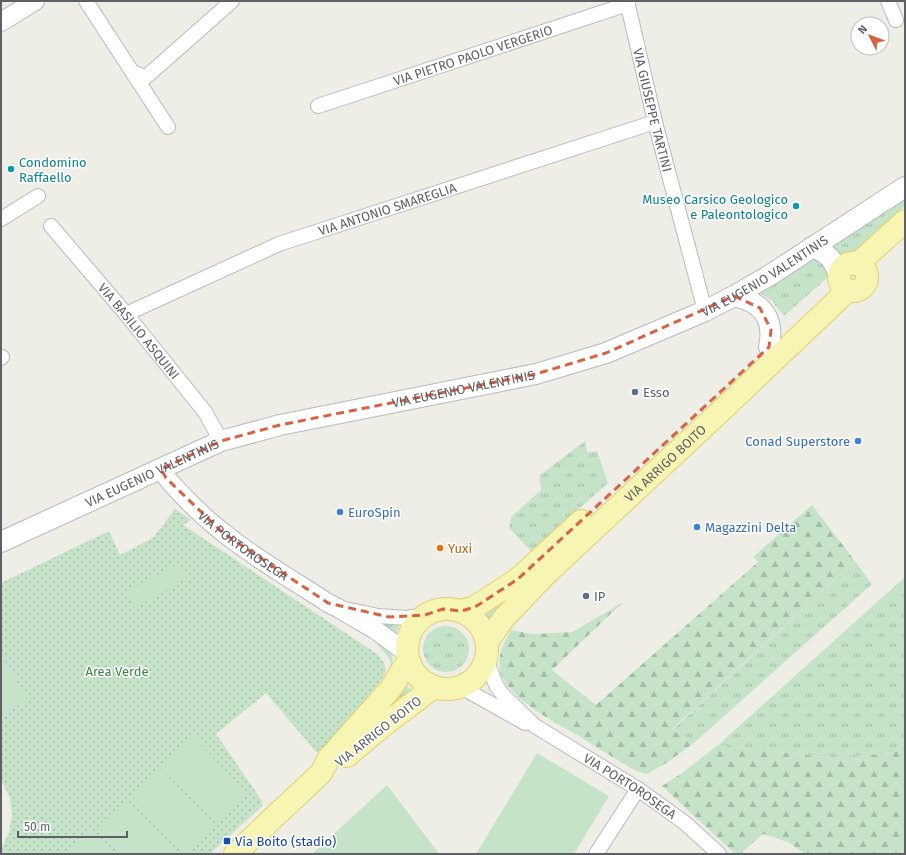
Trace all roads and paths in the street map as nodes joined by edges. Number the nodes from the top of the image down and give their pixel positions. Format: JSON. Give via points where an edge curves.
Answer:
{"nodes":[{"id":1,"x":35,"y":1,"type":"edge"},
{"id":2,"x":86,"y":1,"type":"edge"},
{"id":3,"x":232,"y":1,"type":"edge"},
{"id":4,"x":888,"y":1,"type":"edge"},
{"id":5,"x":627,"y":2,"type":"edge"},
{"id":6,"x":896,"y":20,"type":"dead end"},
{"id":7,"x":1,"y":22,"type":"edge"},
{"id":8,"x":132,"y":72,"type":"junction"},
{"id":9,"x":318,"y":106,"type":"dead end"},
{"id":10,"x":655,"y":122,"type":"junction"},
{"id":11,"x":168,"y":127,"type":"dead end"},
{"id":12,"x":905,"y":187,"type":"edge"},
{"id":13,"x":38,"y":196,"type":"dead end"},
{"id":14,"x":1,"y":219,"type":"edge"},
{"id":15,"x":905,"y":221,"type":"edge"},
{"id":16,"x":51,"y":226,"type":"dead end"},
{"id":17,"x":905,"y":238,"type":"edge"},
{"id":18,"x":812,"y":247,"type":"junction"},
{"id":19,"x":850,"y":277,"type":"junction"},
{"id":20,"x":734,"y":296,"type":"junction"},
{"id":21,"x":705,"y":311,"type":"junction"},
{"id":22,"x":126,"y":314,"type":"junction"},
{"id":23,"x":769,"y":347,"type":"junction"},
{"id":24,"x":221,"y":441,"type":"junction"},
{"id":25,"x":161,"y":469,"type":"junction"},
{"id":26,"x":1,"y":542,"type":"edge"},
{"id":27,"x":338,"y":608,"type":"junction"},
{"id":28,"x":461,"y":611,"type":"junction"},
{"id":29,"x":425,"y":615,"type":"junction"},
{"id":30,"x":486,"y":650,"type":"junction"},
{"id":31,"x":408,"y":658,"type":"junction"},
{"id":32,"x":434,"y":687,"type":"junction"},
{"id":33,"x":461,"y":687,"type":"junction"},
{"id":34,"x":535,"y":726,"type":"junction"},
{"id":35,"x":322,"y":773,"type":"junction"},
{"id":36,"x":638,"y":789,"type":"junction"},
{"id":37,"x":235,"y":854,"type":"edge"},
{"id":38,"x":596,"y":854,"type":"edge"},
{"id":39,"x":719,"y":854,"type":"edge"}],
"edges":[{"from":1,"to":7,"type":"street"},
{"from":2,"to":8,"type":"street"},
{"from":3,"to":8,"type":"street","via":[[146,77]]},
{"from":4,"to":6,"type":"street"},
{"from":5,"to":9,"type":"street","name":"VIA PIETRO PAOLO VERGERIO"},
{"from":5,"to":10,"type":"street","name":"VIA GIUSEPPE TARTINI"},
{"from":8,"to":11,"type":"street"},
{"from":10,"to":21,"type":"street","name":"VIA GIUSEPPE TARTINI"},
{"from":10,"to":22,"type":"street","name":"VIA ANTONIO SMAREGLIA","via":[[280,244]]},
{"from":12,"to":18,"type":"main road","name":"VIA EUGENIO VALENTINIS"},
{"from":13,"to":14,"type":"street"},
{"from":15,"to":19,"type":"main road","name":"VIA ARRIGO BOITO","via":[[861,261]]},
{"from":16,"to":22,"type":"street","name":"VIA BASILIO ASQUINI"},
{"from":17,"to":19,"type":"main road","name":"VIA ARRIGO BOITO","via":[[870,269]]},
{"from":18,"to":19,"type":"main road","via":[[830,257]]},
{"from":18,"to":20,"type":"main road","name":"VIA EUGENIO VALENTINIS"},
{"from":19,"to":23,"type":"main road","name":"VIA ARRIGO BOITO","via":[[837,283]]},
{"from":19,"to":30,"type":"main road","name":"VIA ARRIGO BOITO","via":[[844,294],[546,574],[504,618]]},
{"from":20,"to":21,"type":"main road","name":"VIA EUGENIO VALENTINIS"},
{"from":20,"to":23,"type":"main road","via":[[753,302],[765,314],[771,330]]},
{"from":21,"to":24,"type":"main road","name":"VIA EUGENIO VALENTINIS","via":[[606,353],[536,374],[280,425]]},
{"from":22,"to":24,"type":"street","name":"VIA BASILIO ASQUINI","via":[[205,412]]},
{"from":23,"to":28,"type":"main road","name":"VIA ARRIGO BOITO","via":[[518,578],[475,607]]},
{"from":24,"to":25,"type":"main road","name":"VIA EUGENIO VALENTINIS"},
{"from":25,"to":26,"type":"main road","name":"VIA EUGENIO VALENTINIS"},
{"from":25,"to":27,"type":"street","name":"VIA PORTOROSEGA","via":[[166,478],[202,516],[223,533]]},
{"from":27,"to":29,"type":"street","name":"VIA PORTOROSEGA","via":[[378,616],[407,618]]},
{"from":27,"to":31,"type":"street","name":"VIA PORTOROSEGA","via":[[374,629]]},
{"from":28,"to":29,"type":"main road","name":"VIA ARRIGO BOITO","via":[[443,609]]},
{"from":28,"to":30,"type":"main road","via":[[475,620],[484,634]]},
{"from":29,"to":31,"type":"main road","name":"VIA ARRIGO BOITO","via":[[409,636]]},
{"from":30,"to":33,"type":"main road","name":"VIA ARRIGO BOITO","via":[[482,668],[477,676]]},
{"from":30,"to":34,"type":"street","name":"VIA PORTOROSEGA","via":[[496,685]]},
{"from":31,"to":32,"type":"main road","name":"VIA ARRIGO BOITO","via":[[412,669],[421,680]]},
{"from":31,"to":35,"type":"main road","name":"VIA ARRIGO BOITO","via":[[392,687],[329,758]]},
{"from":32,"to":33,"type":"main road","name":"VIA ARRIGO BOITO"},
{"from":32,"to":35,"type":"main road","name":"VIA ARRIGO BOITO","via":[[336,766]]},
{"from":33,"to":34,"type":"street","name":"VIA PORTOROSEGA","via":[[524,723]]},
{"from":34,"to":36,"type":"street","name":"VIA PORTOROSEGA"},
{"from":35,"to":37,"type":"main road","name":"VIA ARRIGO BOITO"},
{"from":36,"to":38,"type":"street"},
{"from":36,"to":39,"type":"street","name":"VIA PORTOROSEGA","via":[[685,823]]}]}
